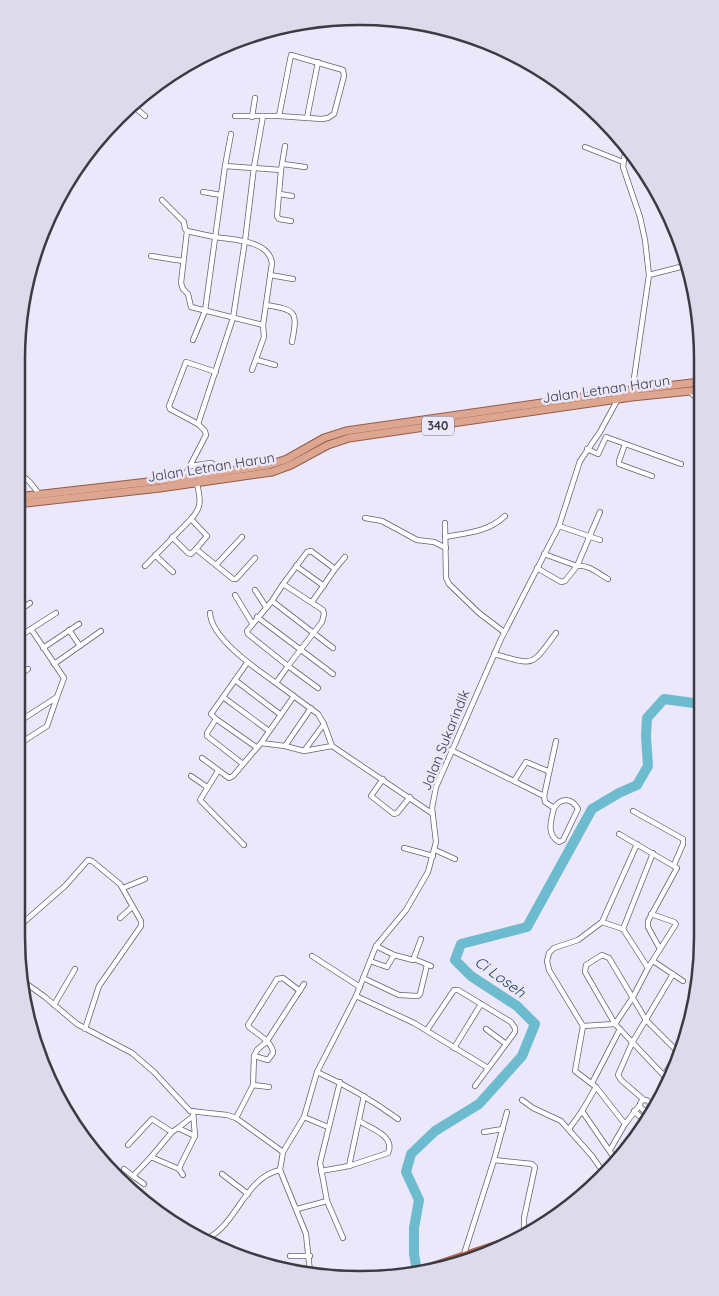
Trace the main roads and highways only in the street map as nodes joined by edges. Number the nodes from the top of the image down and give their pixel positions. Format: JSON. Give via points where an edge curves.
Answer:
{"nodes":[{"id":1,"x":694,"y":383,"type":"edge"},
{"id":2,"x":694,"y":391,"type":"edge"},
{"id":3,"x":632,"y":394,"type":"junction"},
{"id":4,"x":477,"y":417,"type":"junction"},
{"id":5,"x":182,"y":481,"type":"junction"},
{"id":6,"x":44,"y":496,"type":"junction"},
{"id":7,"x":25,"y":497,"type":"edge"},
{"id":8,"x":25,"y":502,"type":"edge"}],
"edges":[{"from":1,"to":3,"type":"main road","name":"Jalan Letnan Harun","number":"340"},
{"from":2,"to":3,"type":"main road","name":"Jalan Letnan Harun","number":"340"},
{"from":3,"to":4,"type":"main road","name":"Jalan Letnan Harun","number":"340"},
{"from":4,"to":5,"type":"main road","name":"Jalan Letnan Harun","number":"340","via":[[346,432],[324,438],[269,466]]},
{"from":4,"to":5,"type":"main road","name":"Jalan Letnan Harun","number":"340","via":[[349,438],[272,472],[196,483]]},
{"from":5,"to":6,"type":"main road","name":"Jalan Letnan Harun","number":"340"},
{"from":6,"to":7,"type":"main road","name":"Jalan Letnan Harun","number":"340"},
{"from":6,"to":8,"type":"main road","name":"Jalan Letnan Harun","number":"340"}]}
